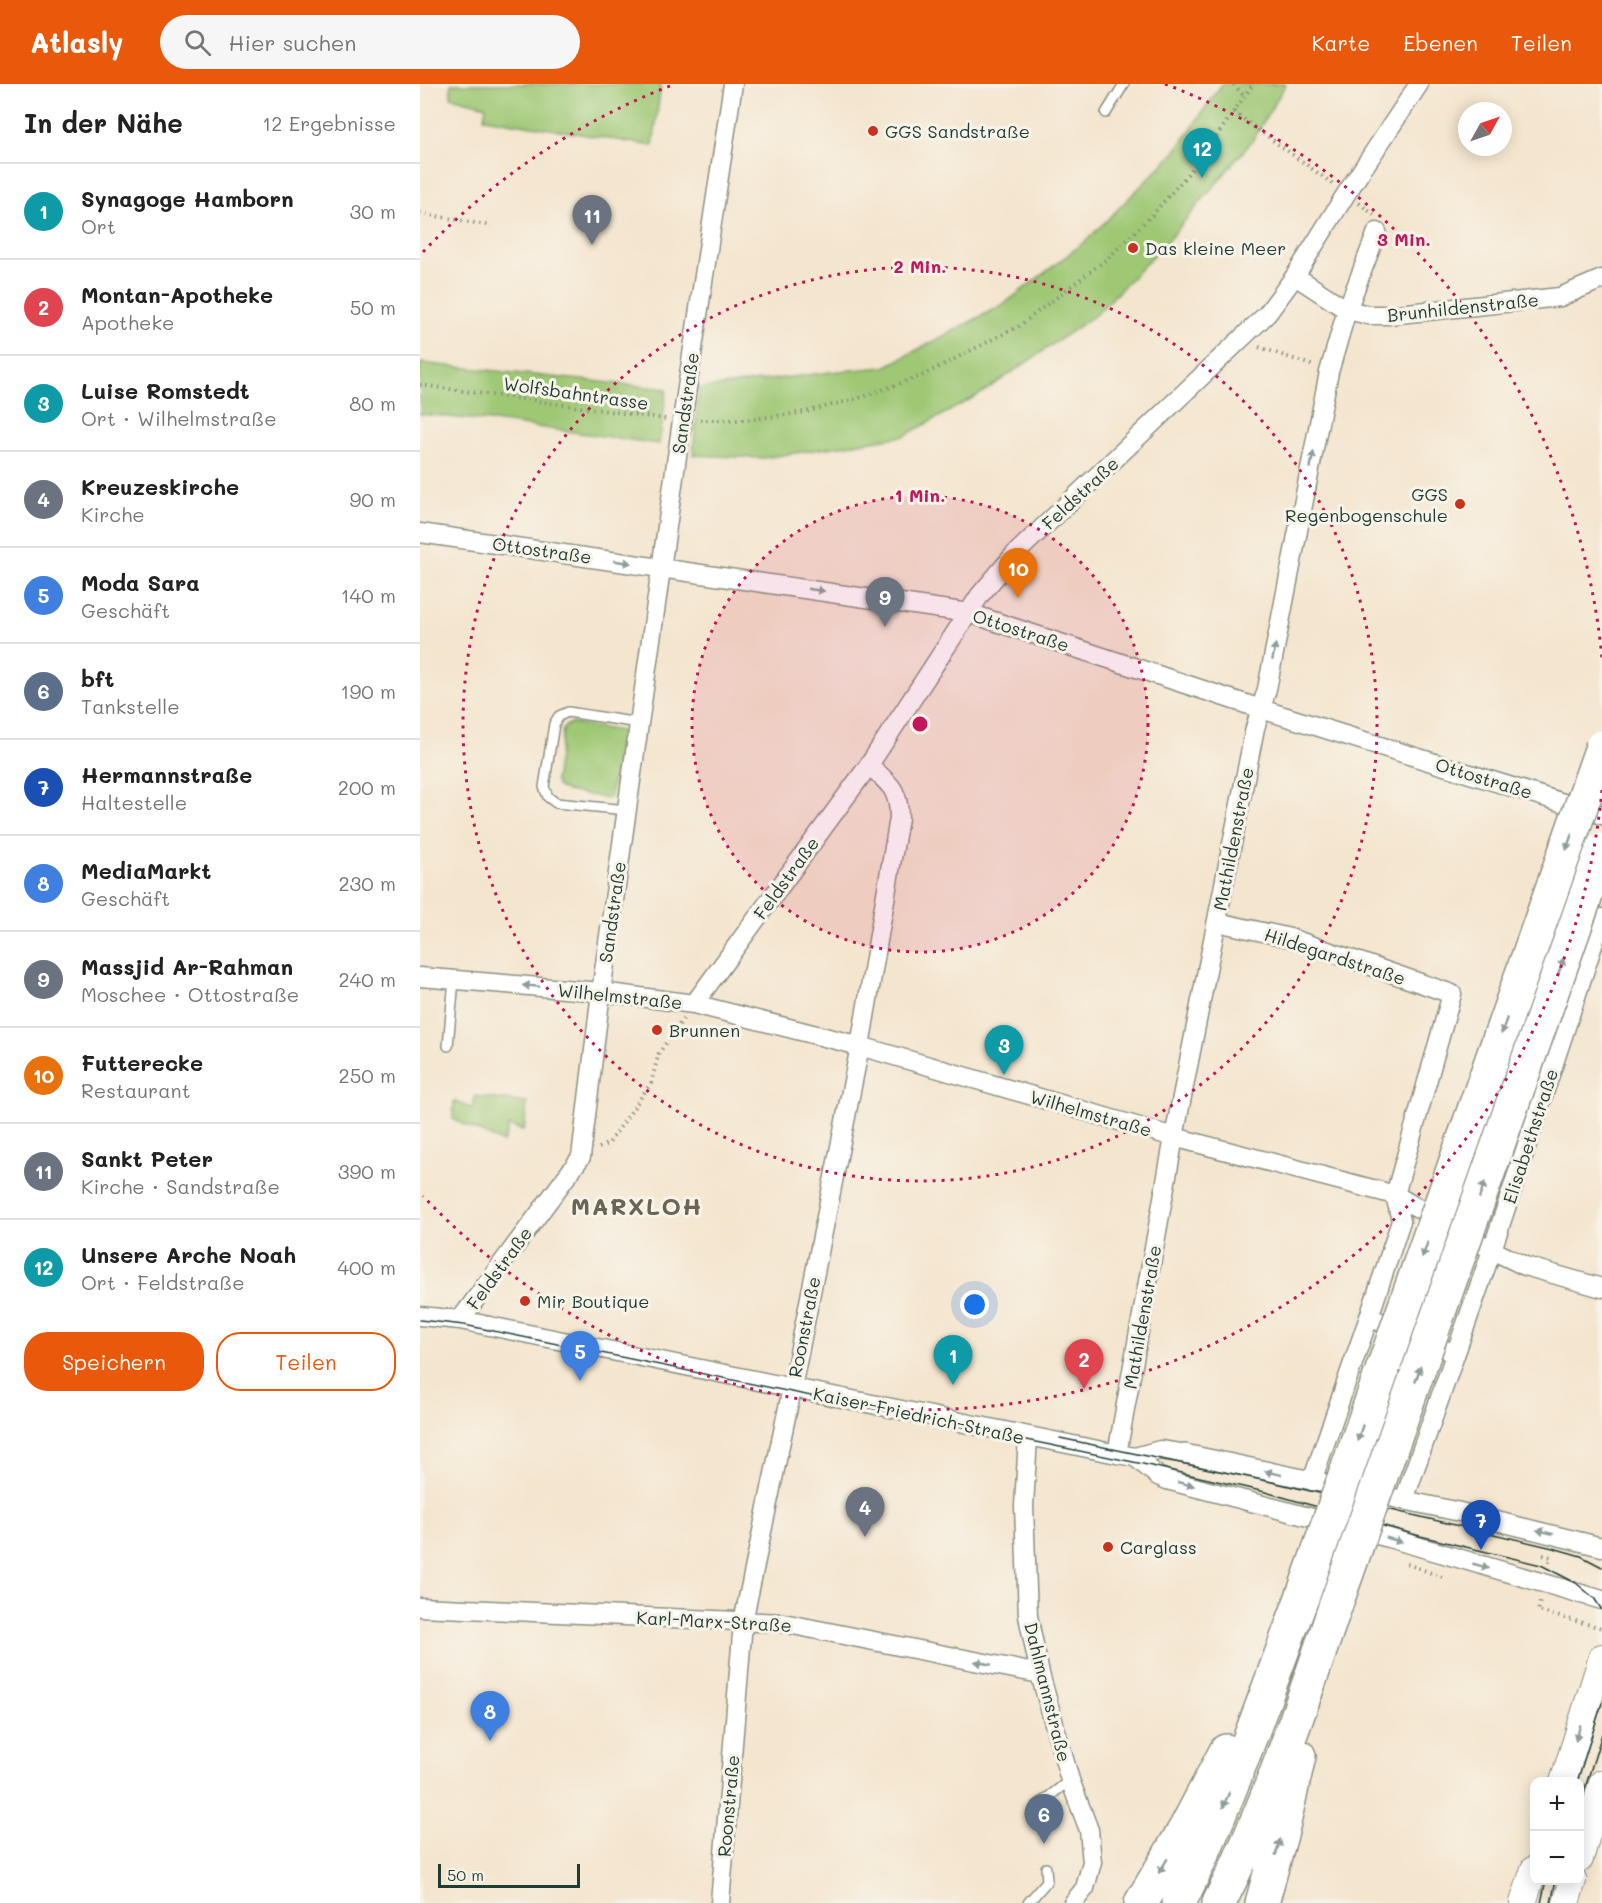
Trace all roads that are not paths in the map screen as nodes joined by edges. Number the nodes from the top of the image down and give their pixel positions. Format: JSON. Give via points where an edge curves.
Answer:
{"nodes":[{"id":1,"x":734,"y":84,"type":"edge"},
{"id":2,"x":1124,"y":84,"type":"edge"},
{"id":3,"x":1419,"y":84,"type":"edge"},
{"id":4,"x":1106,"y":113,"type":"dead end"},
{"id":5,"x":1377,"y":232,"type":"road end"},
{"id":6,"x":1295,"y":276,"type":"junction"},
{"id":7,"x":1602,"y":279,"type":"edge"},
{"id":8,"x":1347,"y":310,"type":"junction"},
{"id":9,"x":420,"y":533,"type":"edge"},
{"id":10,"x":662,"y":567,"type":"junction"},
{"id":11,"x":969,"y":613,"type":"junction"},
{"id":12,"x":1261,"y":709,"type":"junction"},
{"id":13,"x":639,"y":723,"type":"junction"},
{"id":14,"x":1602,"y":747,"type":"edge"},
{"id":15,"x":869,"y":765,"type":"junction"},
{"id":16,"x":627,"y":810,"type":"junction"},
{"id":17,"x":1602,"y":815,"type":"edge"},
{"id":18,"x":1602,"y":850,"type":"edge"},
{"id":19,"x":1602,"y":918,"type":"edge"},
{"id":20,"x":1217,"y":922,"type":"junction"},
{"id":21,"x":420,"y":977,"type":"edge"},
{"id":22,"x":454,"y":980,"type":"junction"},
{"id":23,"x":600,"y":992,"type":"junction"},
{"id":24,"x":694,"y":1004,"type":"junction"},
{"id":25,"x":448,"y":1046,"type":"dead end"},
{"id":26,"x":860,"y":1046,"type":"junction"},
{"id":27,"x":1174,"y":1137,"type":"junction"},
{"id":28,"x":581,"y":1157,"type":"joint"},
{"id":29,"x":1395,"y":1195,"type":"junction"},
{"id":30,"x":1492,"y":1250,"type":"junction"},
{"id":31,"x":1602,"y":1288,"type":"edge"},
{"id":32,"x":420,"y":1316,"type":"edge"},
{"id":33,"x":1369,"y":1317,"type":"junction"},
{"id":34,"x":460,"y":1320,"type":"junction"},
{"id":35,"x":1455,"y":1354,"type":"junction"},
{"id":36,"x":792,"y":1389,"type":"junction"},
{"id":37,"x":1028,"y":1437,"type":"junction"},
{"id":38,"x":1117,"y":1454,"type":"junction"},
{"id":39,"x":1135,"y":1457,"type":"junction"},
{"id":40,"x":1312,"y":1481,"type":"junction"},
{"id":41,"x":1404,"y":1500,"type":"junction"},
{"id":42,"x":1602,"y":1547,"type":"edge"},
{"id":43,"x":1602,"y":1600,"type":"edge"},
{"id":44,"x":420,"y":1607,"type":"edge"},
{"id":45,"x":743,"y":1622,"type":"junction"},
{"id":46,"x":1283,"y":1647,"type":"junction"},
{"id":47,"x":1602,"y":1657,"type":"edge"},
{"id":48,"x":1317,"y":1660,"type":"junction"},
{"id":49,"x":1040,"y":1674,"type":"junction"},
{"id":50,"x":1565,"y":1777,"type":"edge"},
{"id":51,"x":1070,"y":1780,"type":"junction"},
{"id":52,"x":1602,"y":1784,"type":"edge"},
{"id":53,"x":1040,"y":1821,"type":"dead end"},
{"id":54,"x":1584,"y":1845,"type":"edge"},
{"id":55,"x":1046,"y":1868,"type":"dead end"},
{"id":56,"x":1530,"y":1881,"type":"edge"},
{"id":57,"x":1572,"y":1885,"type":"edge"},
{"id":58,"x":720,"y":1903,"type":"edge"},
{"id":59,"x":1028,"y":1903,"type":"edge"},
{"id":60,"x":1073,"y":1903,"type":"edge"},
{"id":61,"x":1141,"y":1903,"type":"edge"},
{"id":62,"x":1179,"y":1903,"type":"edge"},
{"id":63,"x":1219,"y":1903,"type":"edge"},
{"id":64,"x":1262,"y":1903,"type":"edge"},
{"id":65,"x":1523,"y":1903,"type":"edge"},
{"id":66,"x":1566,"y":1903,"type":"edge"}],
"edges":[{"from":1,"to":10,"type":"street","name":"Sandstraße"},
{"from":2,"to":4,"type":"lane"},
{"from":3,"to":6,"type":"street","name":"Feldstraße"},
{"from":5,"to":8,"type":"street","name":"Mathildenstraße"},
{"from":6,"to":8,"type":"street","name":"Brunhildenstraße"},
{"from":6,"to":11,"type":"street","name":"Feldstraße","via":[[1267,314],[1241,340],[1014,555]]},
{"from":7,"to":8,"type":"street","name":"Brunhildenstraße","via":[[1560,297],[1389,315]]},
{"from":12,"to":8,"type":"street","name":"Mathildenstraße","one_way":true,"via":[[1329,372]]},
{"from":9,"to":10,"type":"street","name":"Ottostraße","one_way":true},
{"from":10,"to":11,"type":"street","name":"Ottostraße","one_way":true},
{"from":10,"to":13,"type":"street","name":"Sandstraße"},
{"from":11,"to":12,"type":"street","name":"Ottostraße"},
{"from":11,"to":15,"type":"street","name":"Feldstraße"},
{"from":12,"to":17,"type":"street","name":"Ottostraße"},
{"from":12,"to":20,"type":"street","name":"Mathildenstraße"},
{"from":13,"to":16,"type":"street","name":"Sandstraße"},
{"from":13,"to":16,"type":"lane","via":[[568,712],[559,716],[554,724],[544,787],[556,803]]},
{"from":14,"to":46,"type":"highway","one_way":true,"bridge":true},
{"from":15,"to":24,"type":"street","name":"Feldstraße"},
{"from":15,"to":26,"type":"street","name":"Roonstraße","via":[[892,787],[899,801],[899,818]]},
{"from":16,"to":23,"type":"street","name":"Sandstraße"},
{"from":48,"to":18,"type":"highway","one_way":true,"bridge":true},
{"from":19,"to":30,"type":"street","name":"Elisabethstraße"},
{"from":20,"to":27,"type":"street","name":"Mathildenstraße"},
{"from":20,"to":29,"type":"street","name":"Hildegardstraße","via":[[1290,938],[1452,994]]},
{"from":21,"to":22,"type":"street","name":"Wilhelmstraße"},
{"from":23,"to":22,"type":"street","name":"Wilhelmstraße","one_way":true},
{"from":22,"to":25,"type":"lane"},
{"from":23,"to":24,"type":"street","name":"Wilhelmstraße"},
{"from":23,"to":28,"type":"street","name":"Sandstraße"},
{"from":24,"to":26,"type":"street","name":"Wilhelmstraße"},
{"from":26,"to":27,"type":"street","name":"Wilhelmstraße"},
{"from":26,"to":36,"type":"street","name":"Roonstraße"},
{"from":27,"to":29,"type":"street","name":"Wilhelmstraße"},
{"from":27,"to":38,"type":"street","name":"Mathildenstraße"},
{"from":28,"to":34,"type":"street","name":"Feldstraße"},
{"from":29,"to":30,"type":"street","name":"Wilhelmstraße"},
{"from":29,"to":33,"type":"street","via":[[1401,1221]]},
{"from":30,"to":31,"type":"street","name":"Wilhelmstraße","via":[[1525,1266]]},
{"from":30,"to":35,"type":"street","name":"Elisabethstraße"},
{"from":32,"to":34,"type":"street","name":"Kaiser-Friedrich-Straße"},
{"from":33,"to":35,"type":"street"},
{"from":33,"to":40,"type":"street"},
{"from":34,"to":36,"type":"street","name":"Kaiser-Friedrich-Straße"},
{"from":35,"to":41,"type":"street","name":"Elisabethstraße"},
{"from":36,"to":37,"type":"street","name":"Kaiser-Friedrich-Straße"},
{"from":36,"to":45,"type":"street","name":"Roonstraße"},
{"from":37,"to":38,"type":"street","name":"Kaiser-Friedrich-Straße"},
{"from":37,"to":49,"type":"street","name":"Dahlmannstraße","via":[[1024,1506],[1028,1616]]},
{"from":38,"to":39,"type":"street","name":"Kaiser-Friedrich-Straße"},
{"from":40,"to":39,"type":"street","name":"Kaiser-Friedrich-Straße","one_way":true,"via":[[1172,1451]]},
{"from":39,"to":43,"type":"street","one_way":true,"via":[[1167,1480],[1389,1538]]},
{"from":40,"to":41,"type":"street","name":"Kaiser-Friedrich-Straße"},
{"from":42,"to":41,"type":"street","name":"Kaiser-Friedrich-Straße","one_way":true},
{"from":44,"to":45,"type":"street","name":"Karl-Marx-Straße"},
{"from":49,"to":45,"type":"street","name":"Karl-Marx-Straße","one_way":true,"via":[[783,1623]]},
{"from":45,"to":58,"type":"street","name":"Roonstraße"},
{"from":46,"to":61,"type":"highway","one_way":true},
{"from":46,"to":62,"type":"highway","one_way":true,"via":[[1254,1731]]},
{"from":47,"to":50,"type":"main road","one_way":true},
{"from":48,"to":63,"type":"highway","via":[[1278,1768]]},
{"from":64,"to":48,"type":"highway","one_way":true,"via":[[1282,1831]]},
{"from":49,"to":51,"type":"street","name":"Dahlmannstraße"},
{"from":51,"to":53,"type":"lane","via":[[1037,1806]]},
{"from":51,"to":60,"type":"street","name":"Dahlmannstraße","via":[[1089,1830],[1092,1862],[1085,1888]]},
{"from":52,"to":54,"type":"main road"},
{"from":55,"to":59,"type":"lane","via":[[1047,1881]]},
{"from":56,"to":65,"type":"main road"},
{"from":57,"to":66,"type":"main road"}]}
